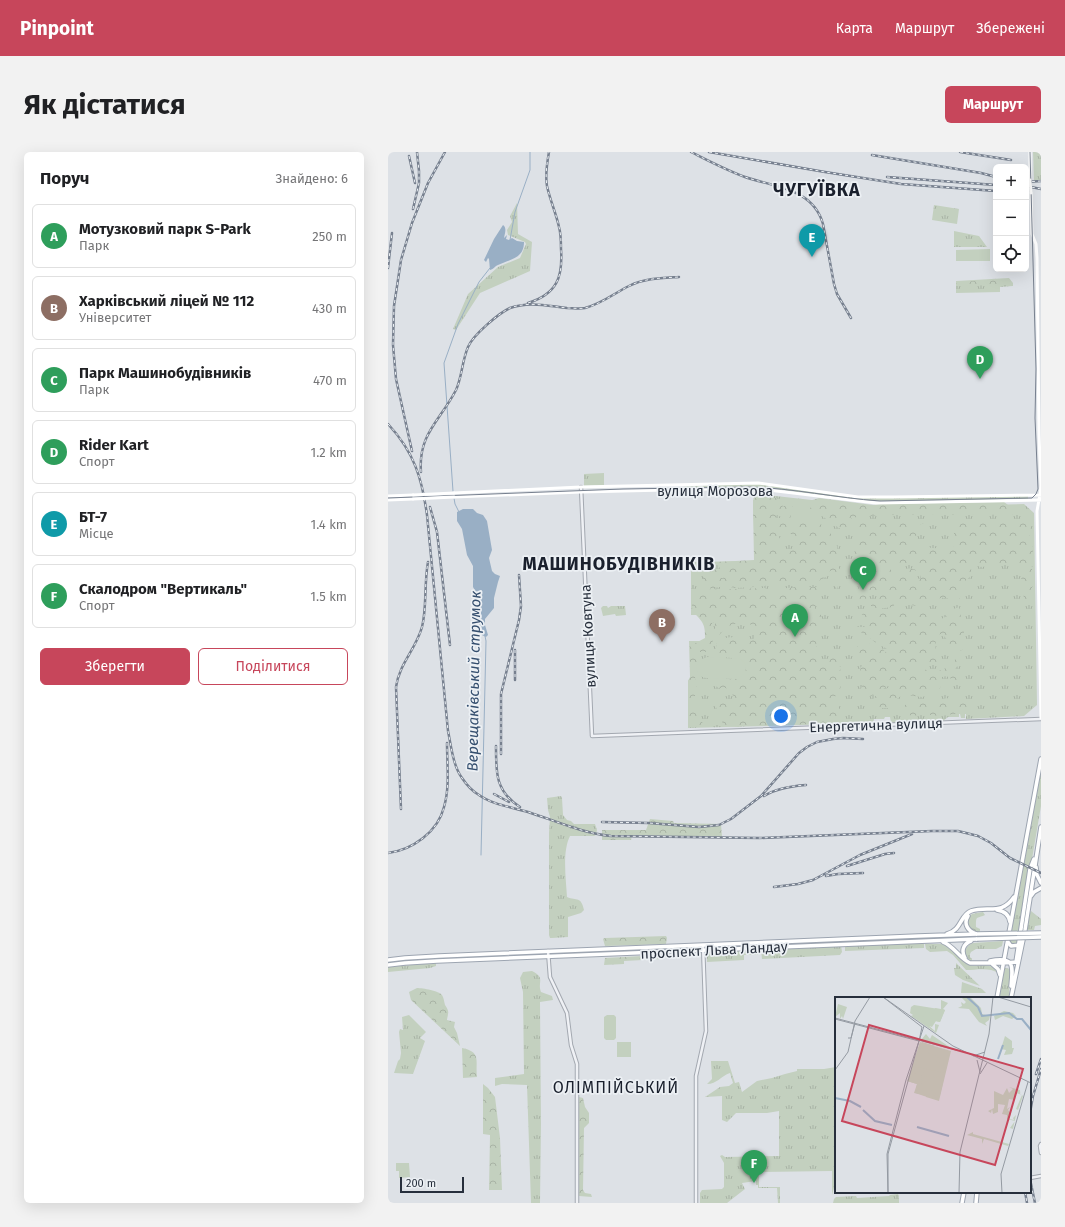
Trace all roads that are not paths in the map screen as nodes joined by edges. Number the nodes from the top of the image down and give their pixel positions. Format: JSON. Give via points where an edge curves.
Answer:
{"nodes":[{"id":1,"x":1030,"y":152,"type":"edge"},
{"id":2,"x":1040,"y":369,"type":"edge"},
{"id":3,"x":581,"y":488,"type":"junction"},
{"id":4,"x":581,"y":492,"type":"junction"},
{"id":5,"x":454,"y":495,"type":"junction"},
{"id":6,"x":1041,"y":495,"type":"edge"},
{"id":7,"x":388,"y":496,"type":"edge"},
{"id":8,"x":388,"y":500,"type":"edge"},
{"id":9,"x":1030,"y":500,"type":"junction"},
{"id":10,"x":1040,"y":500,"type":"edge"},
{"id":11,"x":1037,"y":511,"type":"junction"},
{"id":12,"x":1041,"y":702,"type":"edge"},
{"id":13,"x":1041,"y":718,"type":"edge"},
{"id":14,"x":592,"y":736,"type":"joint"},
{"id":15,"x":1041,"y":759,"type":"edge"},
{"id":16,"x":1041,"y":827,"type":"edge"},
{"id":17,"x":1036,"y":853,"type":"junction"},
{"id":18,"x":1041,"y":883,"type":"edge"},
{"id":19,"x":1041,"y":888,"type":"edge"},
{"id":20,"x":1016,"y":894,"type":"junction"},
{"id":21,"x":996,"y":909,"type":"junction"},
{"id":22,"x":1028,"y":909,"type":"junction"},
{"id":23,"x":976,"y":910,"type":"junction"},
{"id":24,"x":1010,"y":924,"type":"junction"},
{"id":25,"x":1041,"y":933,"type":"edge"},
{"id":26,"x":975,"y":934,"type":"junction"},
{"id":27,"x":936,"y":935,"type":"junction"},
{"id":28,"x":1041,"y":937,"type":"edge"},
{"id":29,"x":843,"y":939,"type":"junction"},
{"id":30,"x":975,"y":939,"type":"junction"},
{"id":31,"x":936,"y":941,"type":"junction"},
{"id":32,"x":1008,"y":941,"type":"junction"},
{"id":33,"x":1019,"y":943,"type":"junction"},
{"id":34,"x":844,"y":944,"type":"junction"},
{"id":35,"x":696,"y":945,"type":"junction"},
{"id":36,"x":703,"y":945,"type":"junction"},
{"id":37,"x":696,"y":950,"type":"junction"},
{"id":38,"x":704,"y":950,"type":"junction"},
{"id":39,"x":548,"y":951,"type":"junction"},
{"id":40,"x":472,"y":955,"type":"junction"},
{"id":41,"x":548,"y":957,"type":"junction"},
{"id":42,"x":1018,"y":959,"type":"junction"},
{"id":43,"x":388,"y":960,"type":"edge"},
{"id":44,"x":473,"y":960,"type":"junction"},
{"id":45,"x":968,"y":962,"type":"junction"},
{"id":46,"x":1004,"y":962,"type":"junction"},
{"id":47,"x":986,"y":963,"type":"junction"},
{"id":48,"x":1010,"y":963,"type":"junction"},
{"id":49,"x":388,"y":965,"type":"edge"},
{"id":50,"x":1000,"y":981,"type":"junction"},
{"id":51,"x":1012,"y":993,"type":"junction"},
{"id":52,"x":997,"y":997,"type":"edge"},
{"id":53,"x":1011,"y":997,"type":"edge"},
{"id":54,"x":1041,"y":1144,"type":"edge"},
{"id":55,"x":1041,"y":1153,"type":"edge"},
{"id":56,"x":1041,"y":1176,"type":"edge"},
{"id":57,"x":1031,"y":1178,"type":"edge"},
{"id":58,"x":964,"y":1193,"type":"edge"},
{"id":59,"x":977,"y":1193,"type":"edge"},
{"id":60,"x":577,"y":1203,"type":"edge"},
{"id":61,"x":696,"y":1203,"type":"edge"},
{"id":62,"x":962,"y":1203,"type":"edge"},
{"id":63,"x":976,"y":1203,"type":"edge"}],
"edges":[{"from":1,"to":2,"type":"main road","bridge":true,"via":[[1031,221],[1036,245]]},
{"from":2,"to":6,"type":"main road"},
{"from":3,"to":4,"type":"street","name":"вулиця Ковтуна"},
{"from":3,"to":5,"type":"main road","name":"вулиця Морозова"},
{"from":3,"to":6,"type":"main road","name":"вулиця Морозова","via":[[758,483],[858,496]]},
{"from":4,"to":5,"type":"main road","name":"вулиця Морозова"},
{"from":4,"to":9,"type":"main road","name":"вулиця Морозова","via":[[751,488],[876,503]]},
{"from":4,"to":14,"type":"street","name":"вулиця Ковтуна"},
{"from":5,"to":7,"type":"main road","name":"вулиця Морозова","bridge":true},
{"from":5,"to":8,"type":"main road","name":"вулиця Морозова","bridge":true},
{"from":6,"to":10,"type":"main road"},
{"from":9,"to":10,"type":"main road","name":"вулиця Морозова"},
{"from":9,"to":11,"type":"main road","via":[[1035,504]]},
{"from":10,"to":11,"type":"main road"},
{"from":11,"to":12,"type":"main road"},
{"from":12,"to":13,"type":"main road"},
{"from":13,"to":14,"type":"street","name":"Енергетична вулиця"},
{"from":15,"to":20,"type":"main road"},
{"from":16,"to":17,"type":"main road"},
{"from":17,"to":18,"type":"main road","via":[[1036,871]]},
{"from":17,"to":22,"type":"main road"},
{"from":17,"to":33,"type":"main road","via":[[1030,869]]},
{"from":19,"to":22,"type":"main road","via":[[1033,893]]},
{"from":20,"to":21,"type":"main road","via":[[1008,904]]},
{"from":20,"to":24,"type":"main road"},
{"from":21,"to":23,"type":"main road"},
{"from":21,"to":24,"type":"main road","via":[[1006,914]]},
{"from":22,"to":33,"type":"main road"},
{"from":23,"to":26,"type":"main road","via":[[968,916],[966,923],[969,930]]},
{"from":23,"to":27,"type":"main road","via":[[967,914],[953,932]]},
{"from":24,"to":32,"type":"main road"},
{"from":25,"to":26,"type":"main road","name":"проспект Льва Ландау","bridge":true},
{"from":26,"to":27,"type":"main road","name":"проспект Льва Ландау"},
{"from":26,"to":30,"type":"main road"},
{"from":27,"to":29,"type":"main road","name":"проспект Льва Ландау"},
{"from":28,"to":30,"type":"main road","name":"проспект Льва Ландау","bridge":true},
{"from":29,"to":34,"type":"main road"},
{"from":29,"to":36,"type":"main road","name":"проспект Льва Ландау"},
{"from":30,"to":31,"type":"main road","name":"проспект Льва Ландау"},
{"from":30,"to":45,"type":"main road","via":[[964,947],[963,953]]},
{"from":31,"to":34,"type":"main road","name":"проспект Льва Ландау"},
{"from":31,"to":45,"type":"main road","via":[[949,944]]},
{"from":32,"to":33,"type":"main road","via":[[1010,946]]},
{"from":32,"to":46,"type":"main road"},
{"from":33,"to":42,"type":"main road"},
{"from":33,"to":42,"type":"main road"},
{"from":34,"to":38,"type":"main road","name":"проспект Льва Ландау"},
{"from":35,"to":36,"type":"main road","name":"проспект Льва Ландау"},
{"from":35,"to":37,"type":"main road"},
{"from":35,"to":39,"type":"main road","name":"проспект Льва Ландау"},
{"from":36,"to":38,"type":"street"},
{"from":37,"to":38,"type":"main road","name":"проспект Льва Ландау"},
{"from":37,"to":41,"type":"main road","name":"проспект Льва Ландау"},
{"from":38,"to":61,"type":"street","via":[[706,1031],[696,1076]]},
{"from":39,"to":40,"type":"main road","name":"проспект Льва Ландау"},
{"from":39,"to":41,"type":"street"},
{"from":40,"to":43,"type":"main road","name":"проспект Льва Ландау"},
{"from":40,"to":44,"type":"main road"},
{"from":41,"to":44,"type":"main road","name":"проспект Льва Ландау"},
{"from":41,"to":60,"type":"street","via":[[551,979],[568,1015],[571,1045],[577,1064]]},
{"from":42,"to":48,"type":"main road"},
{"from":42,"to":51,"type":"main road"},
{"from":44,"to":49,"type":"main road","name":"проспект Льва Ландау"},
{"from":45,"to":47,"type":"main road"},
{"from":46,"to":47,"type":"main road"},
{"from":46,"to":48,"type":"main road"},
{"from":46,"to":50,"type":"main road"},
{"from":47,"to":50,"type":"main road","via":[[993,964],[998,969]]},
{"from":48,"to":51,"type":"main road","via":[[1013,971]]},
{"from":50,"to":52,"type":"main road"},
{"from":51,"to":53,"type":"main road"},
{"from":54,"to":55,"type":"street"},
{"from":56,"to":57,"type":"street"},
{"from":58,"to":62,"type":"main road"},
{"from":59,"to":63,"type":"main road"}]}
